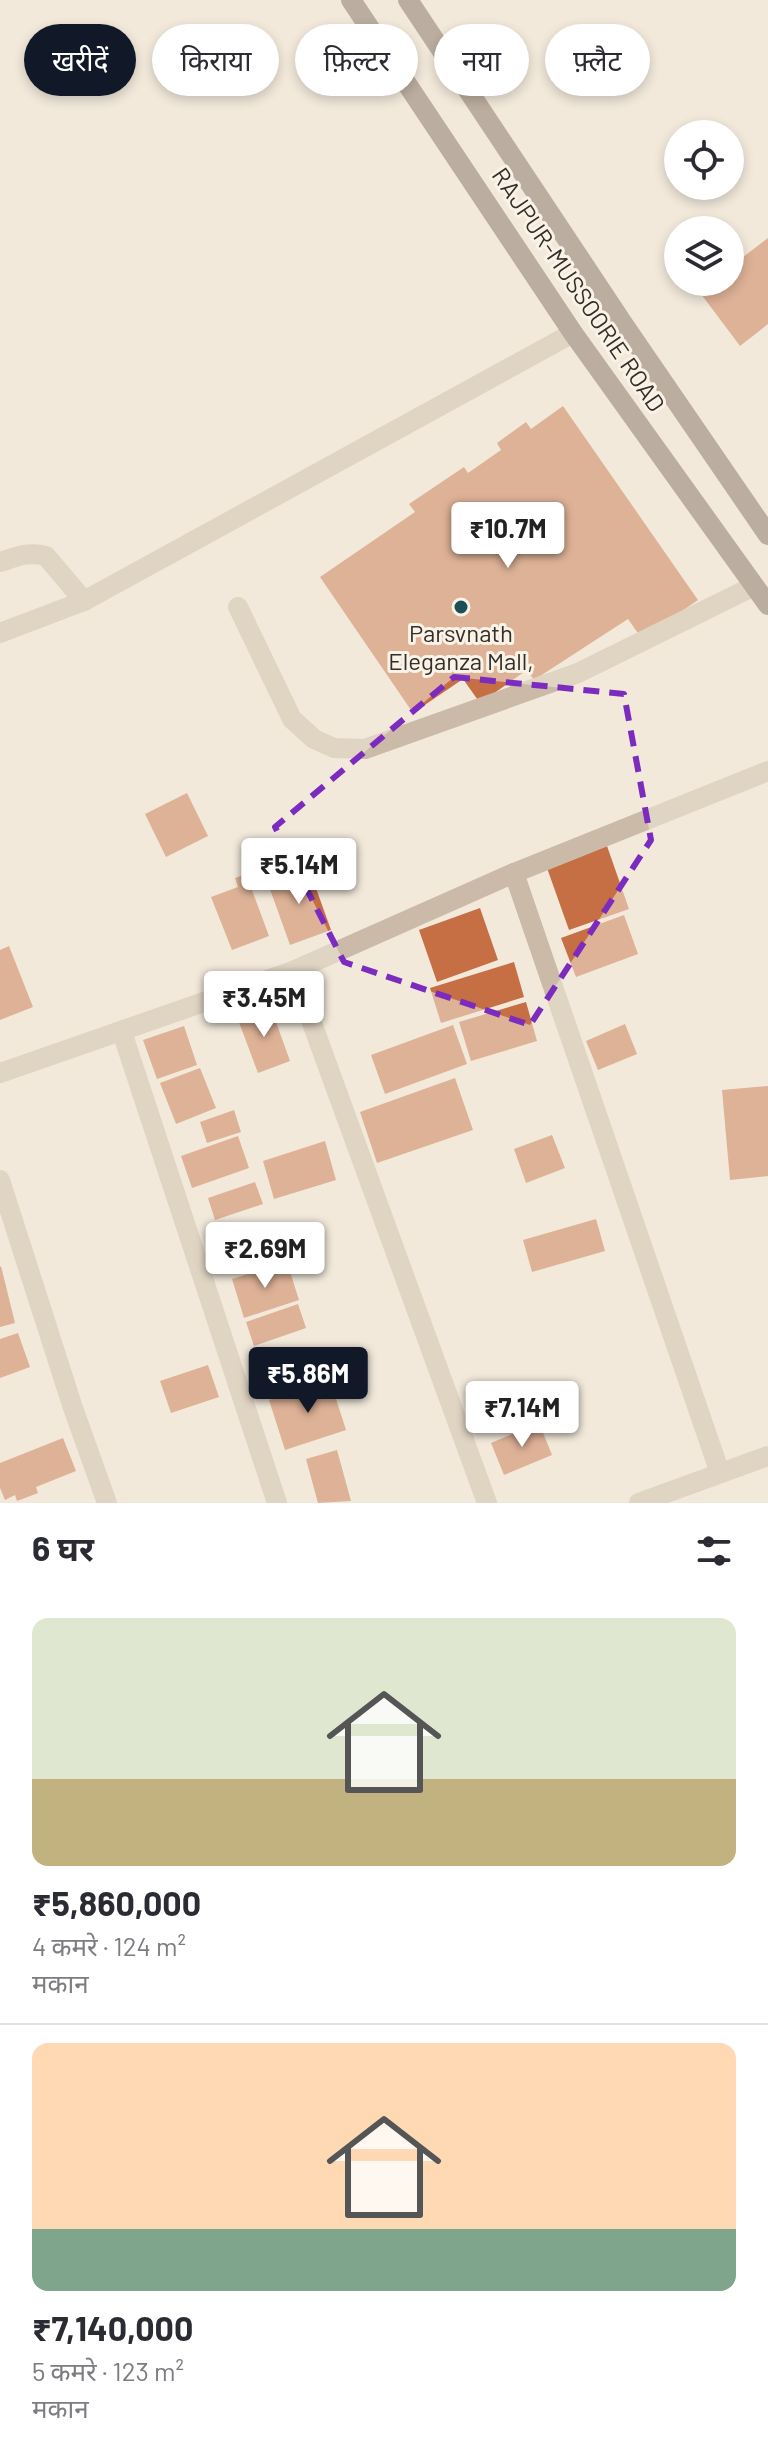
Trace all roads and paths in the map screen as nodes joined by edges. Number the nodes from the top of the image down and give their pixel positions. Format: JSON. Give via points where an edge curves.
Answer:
{"nodes":[{"id":1,"x":351,"y":0,"type":"edge"},
{"id":2,"x":408,"y":0,"type":"edge"},
{"id":3,"x":573,"y":333,"type":"junction"},
{"id":4,"x":768,"y":535,"type":"edge"},
{"id":5,"x":0,"y":562,"type":"edge"},
{"id":6,"x":754,"y":586,"type":"junction"},
{"id":7,"x":84,"y":601,"type":"junction"},
{"id":8,"x":768,"y":605,"type":"edge"},
{"id":9,"x":238,"y":607,"type":"dead end"},
{"id":10,"x":0,"y":633,"type":"edge"},
{"id":11,"x":768,"y":771,"type":"edge"},
{"id":12,"x":514,"y":873,"type":"junction"},
{"id":13,"x":293,"y":971,"type":"junction"},
{"id":14,"x":122,"y":1032,"type":"junction"},
{"id":15,"x":0,"y":1073,"type":"edge"},
{"id":16,"x":0,"y":1180,"type":"edge"},
{"id":17,"x":768,"y":1456,"type":"edge"},
{"id":18,"x":720,"y":1473,"type":"junction"},
{"id":19,"x":107,"y":1503,"type":"edge"},
{"id":20,"x":277,"y":1503,"type":"edge"},
{"id":21,"x":487,"y":1503,"type":"edge"},
{"id":22,"x":639,"y":1503,"type":"edge"}],
"edges":[{"from":1,"to":3,"type":"main road","name":"RAJPUR-MUSSOORIE ROAD"},
{"from":2,"to":4,"type":"main road","name":"RAJPUR-MUSSOORIE ROAD"},
{"from":3,"to":6,"type":"main road","name":"RAJPUR-MUSSOORIE ROAD"},
{"from":3,"to":7,"type":"street"},
{"from":5,"to":7,"type":"street","via":[[46,556]]},
{"from":6,"to":8,"type":"main road","name":"RAJPUR-MUSSOORIE ROAD"},
{"from":6,"to":9,"type":"street","via":[[578,673],[365,749],[334,748],[292,719]]},
{"from":7,"to":10,"type":"street"},
{"from":11,"to":12,"type":"street"},
{"from":12,"to":13,"type":"street"},
{"from":12,"to":18,"type":"street"},
{"from":13,"to":14,"type":"street"},
{"from":13,"to":21,"type":"street"},
{"from":14,"to":15,"type":"street"},
{"from":14,"to":20,"type":"street"},
{"from":16,"to":19,"type":"street"},
{"from":17,"to":18,"type":"street"},
{"from":18,"to":22,"type":"street"}]}
